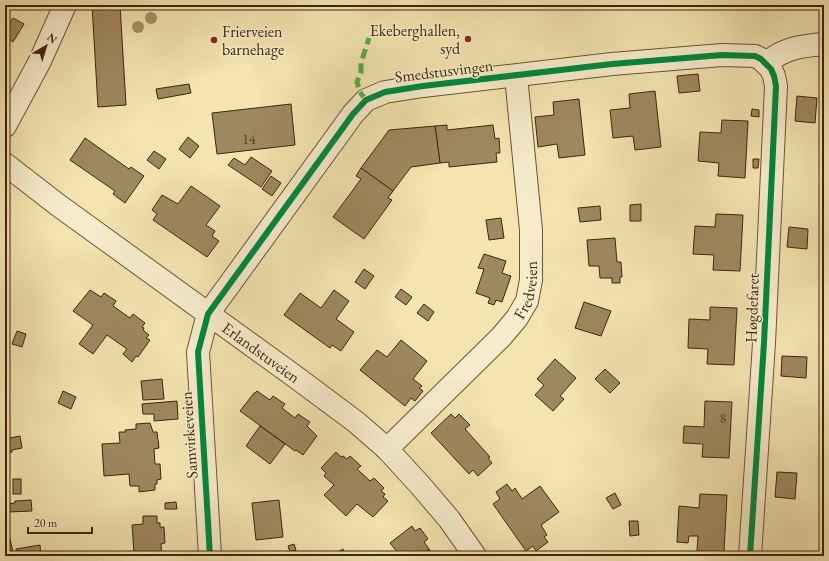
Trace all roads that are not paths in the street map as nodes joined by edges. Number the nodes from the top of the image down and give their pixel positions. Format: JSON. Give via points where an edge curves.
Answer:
{"nodes":[{"id":1,"x":65,"y":5,"type":"edge"},
{"id":2,"x":824,"y":44,"type":"edge"},
{"id":3,"x":766,"y":63,"type":"junction"},
{"id":4,"x":516,"y":76,"type":"junction"},
{"id":5,"x":5,"y":126,"type":"edge"},
{"id":6,"x":13,"y":171,"type":"edge"},
{"id":7,"x":208,"y":314,"type":"junction"},
{"id":8,"x":387,"y":449,"type":"junction"},
{"id":9,"x":210,"y":556,"type":"edge"},
{"id":10,"x":475,"y":556,"type":"edge"},
{"id":11,"x":750,"y":556,"type":"edge"}],
"edges":[{"from":1,"to":5,"type":"street","via":[[40,61]]},
{"from":2,"to":3,"type":"street","via":[[788,50]]},
{"from":3,"to":4,"type":"street","name":"Smedstusvingen","via":[[755,56],[722,55],[612,64]]},
{"from":3,"to":11,"type":"street","name":"Høgdefaret","via":[[771,69],[776,86],[764,343]]},
{"from":4,"to":7,"type":"street","name":"Smedstusvingen","via":[[385,92],[366,100],[353,114]]},
{"from":4,"to":8,"type":"street","name":"Fredveien","via":[[531,230],[531,280],[527,301],[501,337]]},
{"from":6,"to":7,"type":"street","name":"Erlandstuveien"},
{"from":7,"to":8,"type":"street","name":"Erlandstuveien","via":[[356,422]]},
{"from":7,"to":9,"type":"street","name":"Samvirkeveien","via":[[198,352]]},
{"from":8,"to":10,"type":"street","name":"Erlandstuveien","via":[[449,519]]}]}
